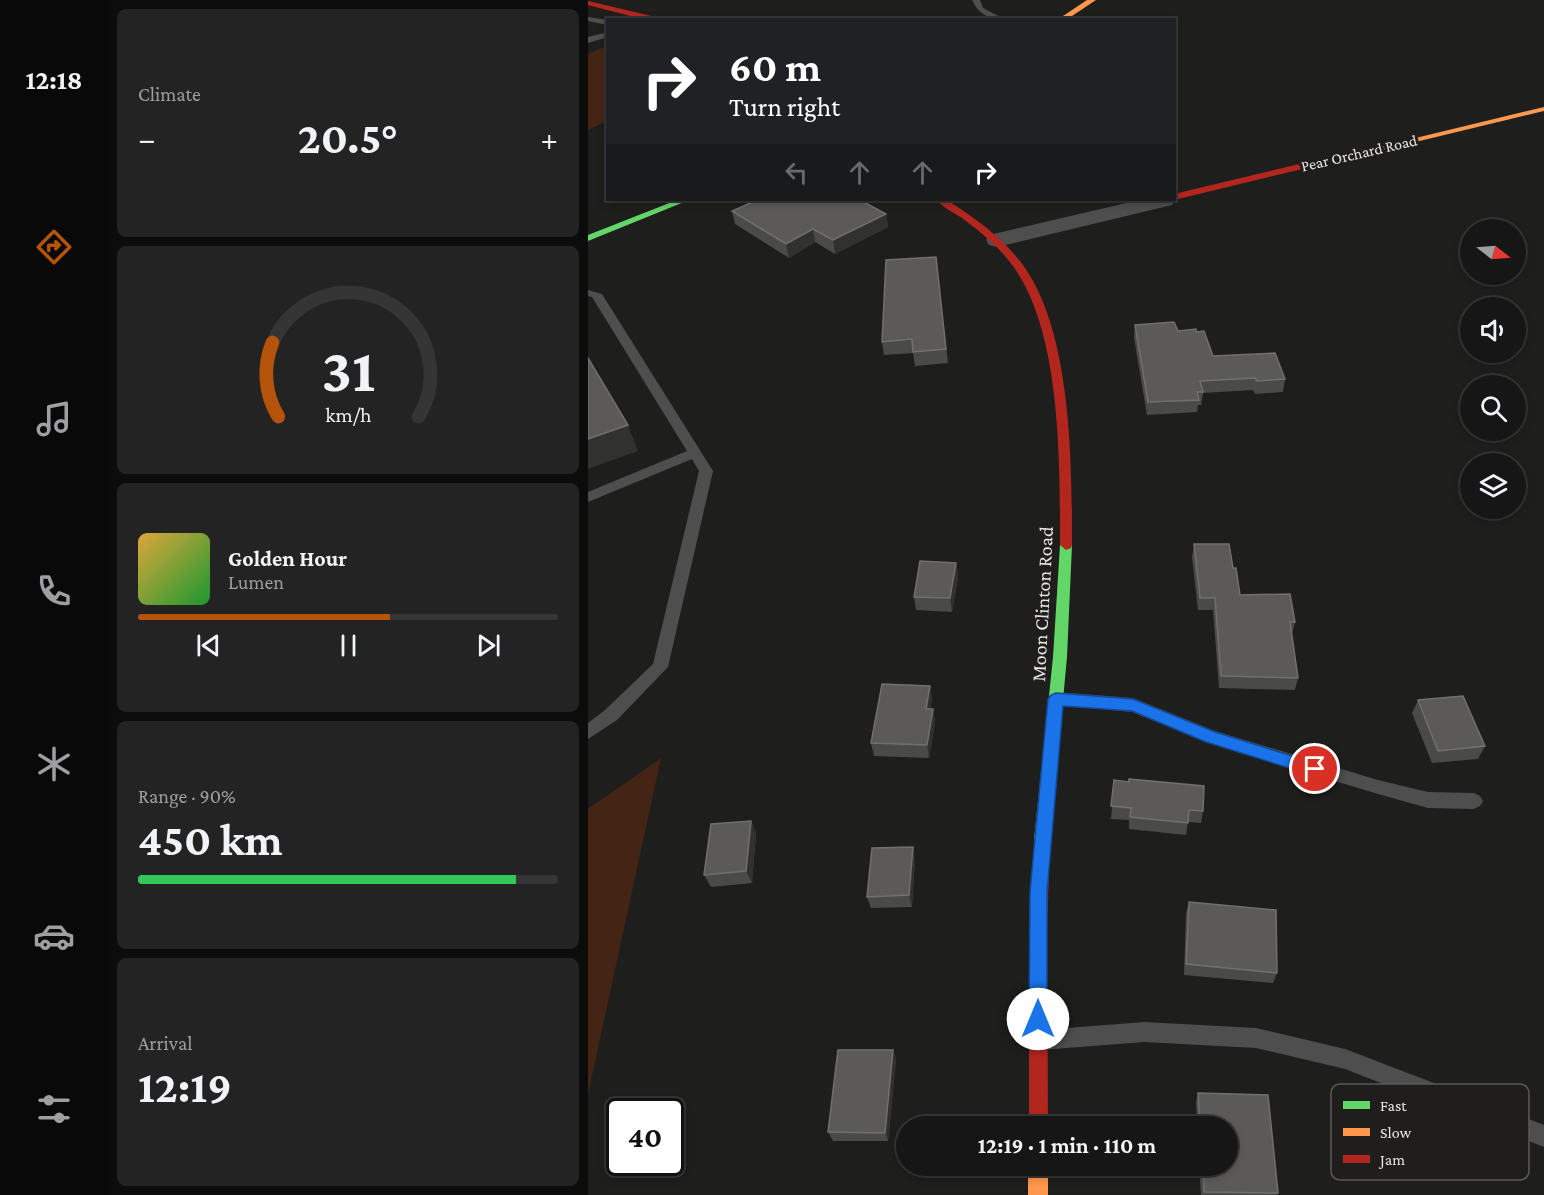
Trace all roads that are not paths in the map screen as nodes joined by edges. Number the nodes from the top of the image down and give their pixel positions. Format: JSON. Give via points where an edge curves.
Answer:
{"nodes":[{"id":1,"x":976,"y":0,"type":"edge"},
{"id":2,"x":1092,"y":0,"type":"edge"},
{"id":3,"x":588,"y":3,"type":"edge"},
{"id":4,"x":649,"y":18,"type":"edge"},
{"id":5,"x":998,"y":18,"type":"edge"},
{"id":6,"x":1063,"y":18,"type":"edge"},
{"id":7,"x":588,"y":19,"type":"edge"},
{"id":8,"x":606,"y":23,"type":"edge"},
{"id":9,"x":606,"y":35,"type":"edge"},
{"id":10,"x":588,"y":40,"type":"edge"},
{"id":11,"x":1544,"y":109,"type":"edge"},
{"id":12,"x":1176,"y":197,"type":"edge"},
{"id":13,"x":681,"y":201,"type":"edge"},
{"id":14,"x":942,"y":201,"type":"edge"},
{"id":15,"x":1160,"y":201,"type":"edge"},
{"id":16,"x":588,"y":238,"type":"edge"},
{"id":17,"x":997,"y":240,"type":"junction"},
{"id":18,"x":588,"y":292,"type":"edge"},
{"id":19,"x":694,"y":453,"type":"junction"},
{"id":20,"x":588,"y":496,"type":"edge"},
{"id":21,"x":1056,"y":699,"type":"junction"},
{"id":22,"x":588,"y":732,"type":"edge"},
{"id":23,"x":1474,"y":801,"type":"dead end"},
{"id":24,"x":1038,"y":1040,"type":"junction"},
{"id":25,"x":1410,"y":1084,"type":"edge"},
{"id":26,"x":1038,"y":1116,"type":"edge"},
{"id":27,"x":1529,"y":1130,"type":"edge"},
{"id":28,"x":1544,"y":1136,"type":"edge"},
{"id":29,"x":1038,"y":1176,"type":"edge"},
{"id":30,"x":1038,"y":1195,"type":"edge"}],
"edges":[{"from":1,"to":5,"type":"lane","via":[[980,9]]},
{"from":2,"to":6,"type":"street"},
{"from":3,"to":4,"type":"street"},
{"from":7,"to":8,"type":"lane"},
{"from":9,"to":10,"type":"lane"},
{"from":11,"to":12,"type":"street","name":"Pear Orchard Road"},
{"from":13,"to":16,"type":"street"},
{"from":14,"to":17,"type":"street","name":"Moon Clinton Road"},
{"from":15,"to":17,"type":"street"},
{"from":17,"to":21,"type":"street","name":"Moon Clinton Road","via":[[1021,268],[1037,300],[1050,344],[1060,410],[1068,548]]},
{"from":18,"to":19,"type":"lane","via":[[596,294]]},
{"from":19,"to":20,"type":"lane"},
{"from":19,"to":22,"type":"lane","via":[[706,471],[660,667]]},
{"from":21,"to":23,"type":"lane","via":[[1133,705],[1212,737],[1378,787],[1428,800]]},
{"from":21,"to":24,"type":"street","name":"Moon Clinton Road","via":[[1039,892]]},
{"from":24,"to":25,"type":"lane","via":[[1144,1032],[1256,1038],[1345,1059]]},
{"from":24,"to":26,"type":"street","name":"Moon Clinton Road"},
{"from":27,"to":28,"type":"lane"},
{"from":29,"to":30,"type":"street"}]}
